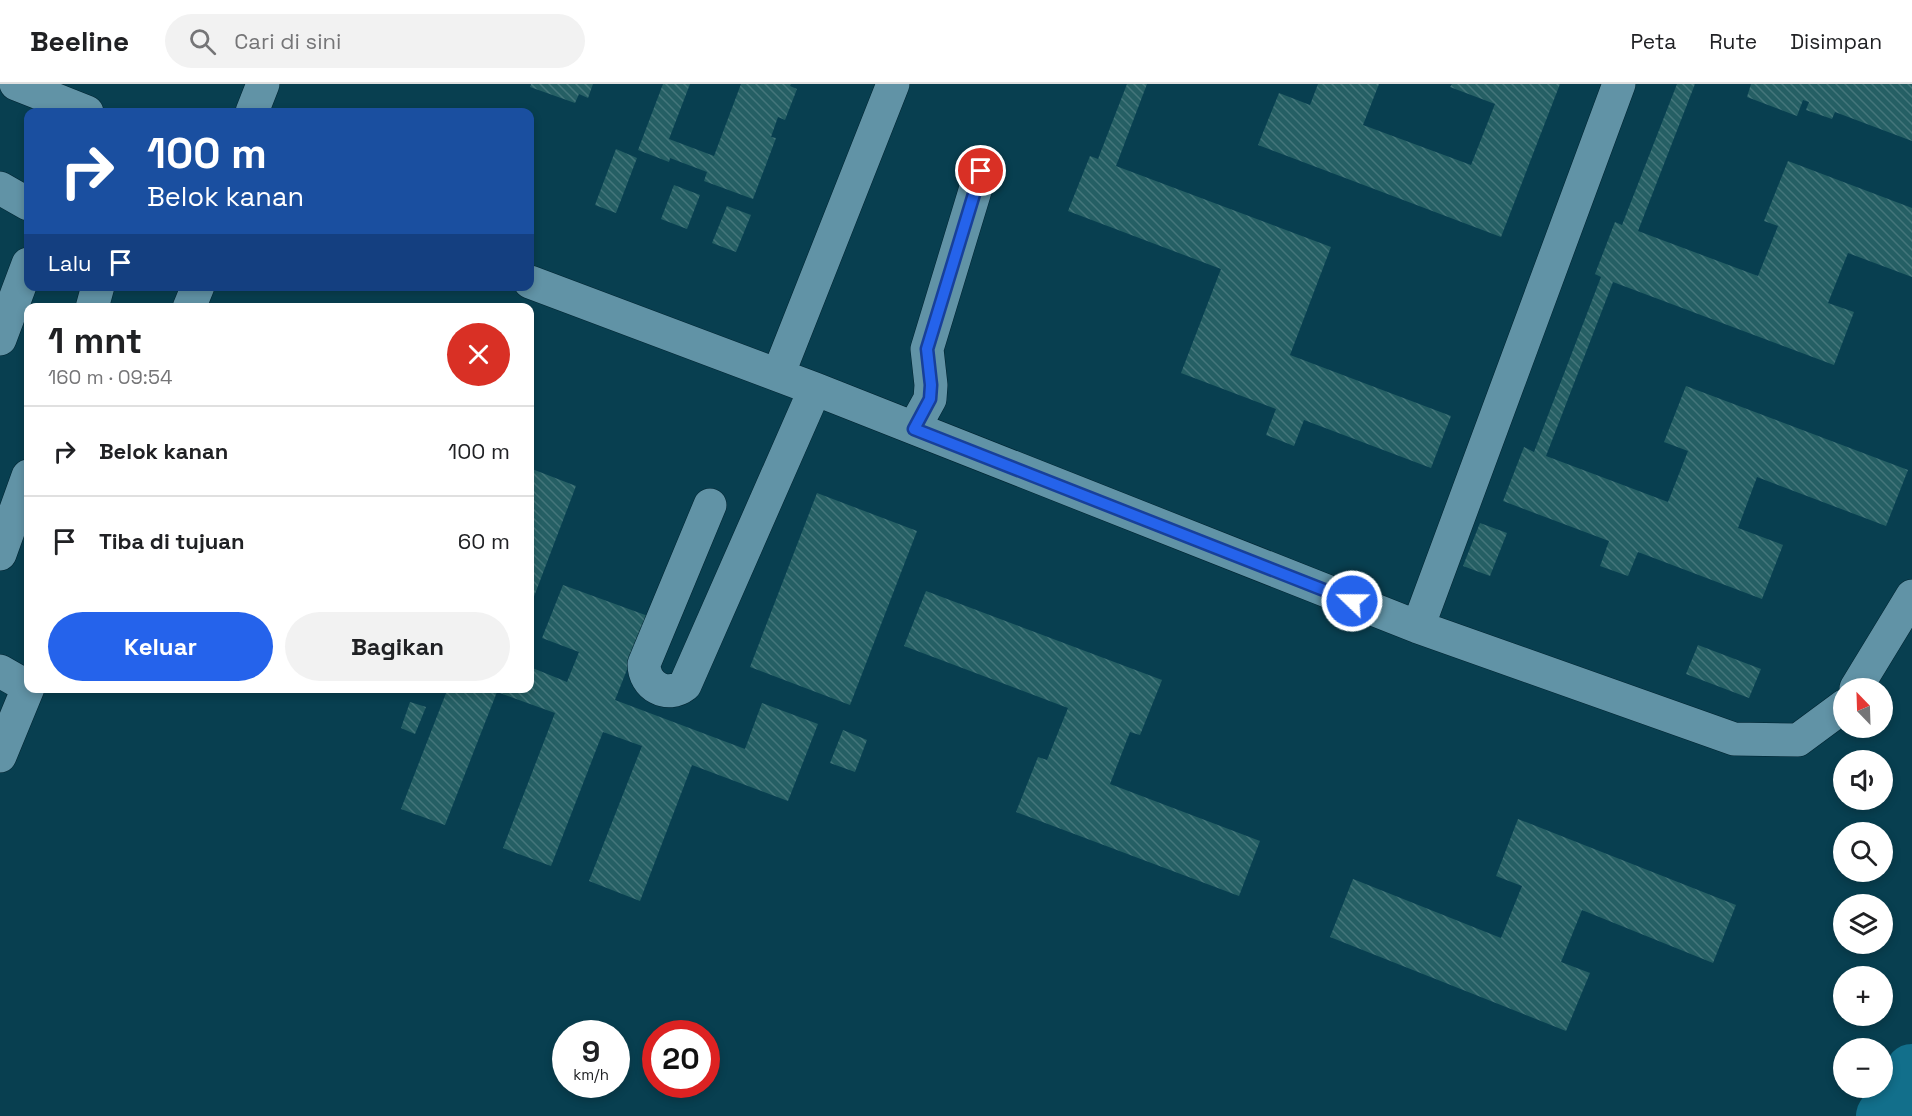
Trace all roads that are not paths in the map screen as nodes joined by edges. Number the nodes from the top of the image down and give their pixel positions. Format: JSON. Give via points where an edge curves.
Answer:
{"nodes":[{"id":1,"x":16,"y":84,"type":"edge"},
{"id":2,"x":263,"y":84,"type":"edge"},
{"id":3,"x":893,"y":84,"type":"edge"},
{"id":4,"x":1619,"y":84,"type":"edge"},
{"id":5,"x":77,"y":108,"type":"edge"},
{"id":6,"x":254,"y":108,"type":"edge"},
{"id":7,"x":981,"y":171,"type":"dead end"},
{"id":8,"x":0,"y":188,"type":"edge"},
{"id":9,"x":24,"y":202,"type":"edge"},
{"id":10,"x":24,"y":275,"type":"edge"},
{"id":11,"x":534,"y":284,"type":"edge"},
{"id":12,"x":0,"y":339,"type":"edge"},
{"id":13,"x":778,"y":375,"type":"junction"},
{"id":14,"x":815,"y":389,"type":"junction"},
{"id":15,"x":914,"y":429,"type":"junction"},
{"id":16,"x":18,"y":476,"type":"edge"},
{"id":17,"x":710,"y":505,"type":"dead end"},
{"id":18,"x":0,"y":554,"type":"edge"},
{"id":19,"x":1912,"y":596,"type":"edge"},
{"id":20,"x":1418,"y":627,"type":"junction"},
{"id":21,"x":0,"y":671,"type":"edge"},
{"id":22,"x":1862,"y":678,"type":"edge"},
{"id":23,"x":24,"y":686,"type":"edge"},
{"id":24,"x":26,"y":693,"type":"edge"},
{"id":25,"x":1833,"y":714,"type":"edge"},
{"id":26,"x":0,"y":756,"type":"edge"}],
"edges":[{"from":1,"to":5,"type":"lane"},
{"from":2,"to":6,"type":"lane"},
{"from":3,"to":13,"type":"lane"},
{"from":4,"to":20,"type":"lane"},
{"from":7,"to":15,"type":"lane","via":[[927,349],[930,399]]},
{"from":8,"to":9,"type":"lane"},
{"from":10,"to":12,"type":"lane"},
{"from":11,"to":13,"type":"lane"},
{"from":13,"to":14,"type":"lane"},
{"from":14,"to":15,"type":"lane"},
{"from":14,"to":17,"type":"lane","via":[[685,685],[669,691],[650,685],[644,675],[644,664]]},
{"from":15,"to":20,"type":"lane"},
{"from":16,"to":18,"type":"lane"},
{"from":19,"to":22,"type":"lane"},
{"from":20,"to":25,"type":"lane","via":[[1734,739],[1798,740]]},
{"from":21,"to":23,"type":"lane"},
{"from":24,"to":26,"type":"lane"}]}
